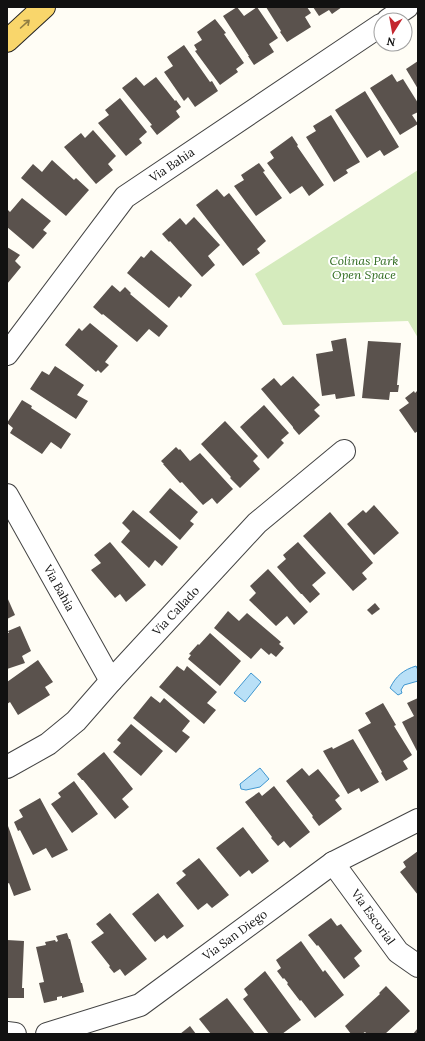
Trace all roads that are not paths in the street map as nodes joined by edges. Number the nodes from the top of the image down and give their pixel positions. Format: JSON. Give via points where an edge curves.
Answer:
{"nodes":[{"id":1,"x":44,"y":7,"type":"edge"},
{"id":2,"x":373,"y":30,"type":"edge"},
{"id":3,"x":7,"y":41,"type":"edge"},
{"id":4,"x":7,"y":354,"type":"edge"},
{"id":5,"x":344,"y":451,"type":"dead end"},
{"id":6,"x":7,"y":495,"type":"edge"},
{"id":7,"x":111,"y":681,"type":"junction"},
{"id":8,"x":7,"y":767,"type":"edge"},
{"id":9,"x":418,"y":820,"type":"edge"},
{"id":10,"x":333,"y":863,"type":"junction"},
{"id":11,"x":418,"y":966,"type":"edge"},
{"id":12,"x":7,"y":1033,"type":"edge"},
{"id":13,"x":15,"y":1034,"type":"edge"},
{"id":14,"x":47,"y":1034,"type":"edge"}],
"edges":[{"from":3,"to":1,"type":"main road","one_way":true},
{"from":2,"to":4,"type":"street","name":"Via Bahia","via":[[125,196]]},
{"from":5,"to":7,"type":"street","name":"Via Callado","via":[[257,523]]},
{"from":6,"to":7,"type":"street","name":"Via Bahia"},
{"from":7,"to":8,"type":"street","name":"Via Callado","via":[[76,721],[48,744]]},
{"from":9,"to":10,"type":"street","name":"Via San Diego"},
{"from":10,"to":11,"type":"street","name":"Via Escorial","via":[[398,952]]},
{"from":10,"to":14,"type":"street","name":"Via San Diego","via":[[140,1005]]},
{"from":12,"to":13,"type":"street"}]}
